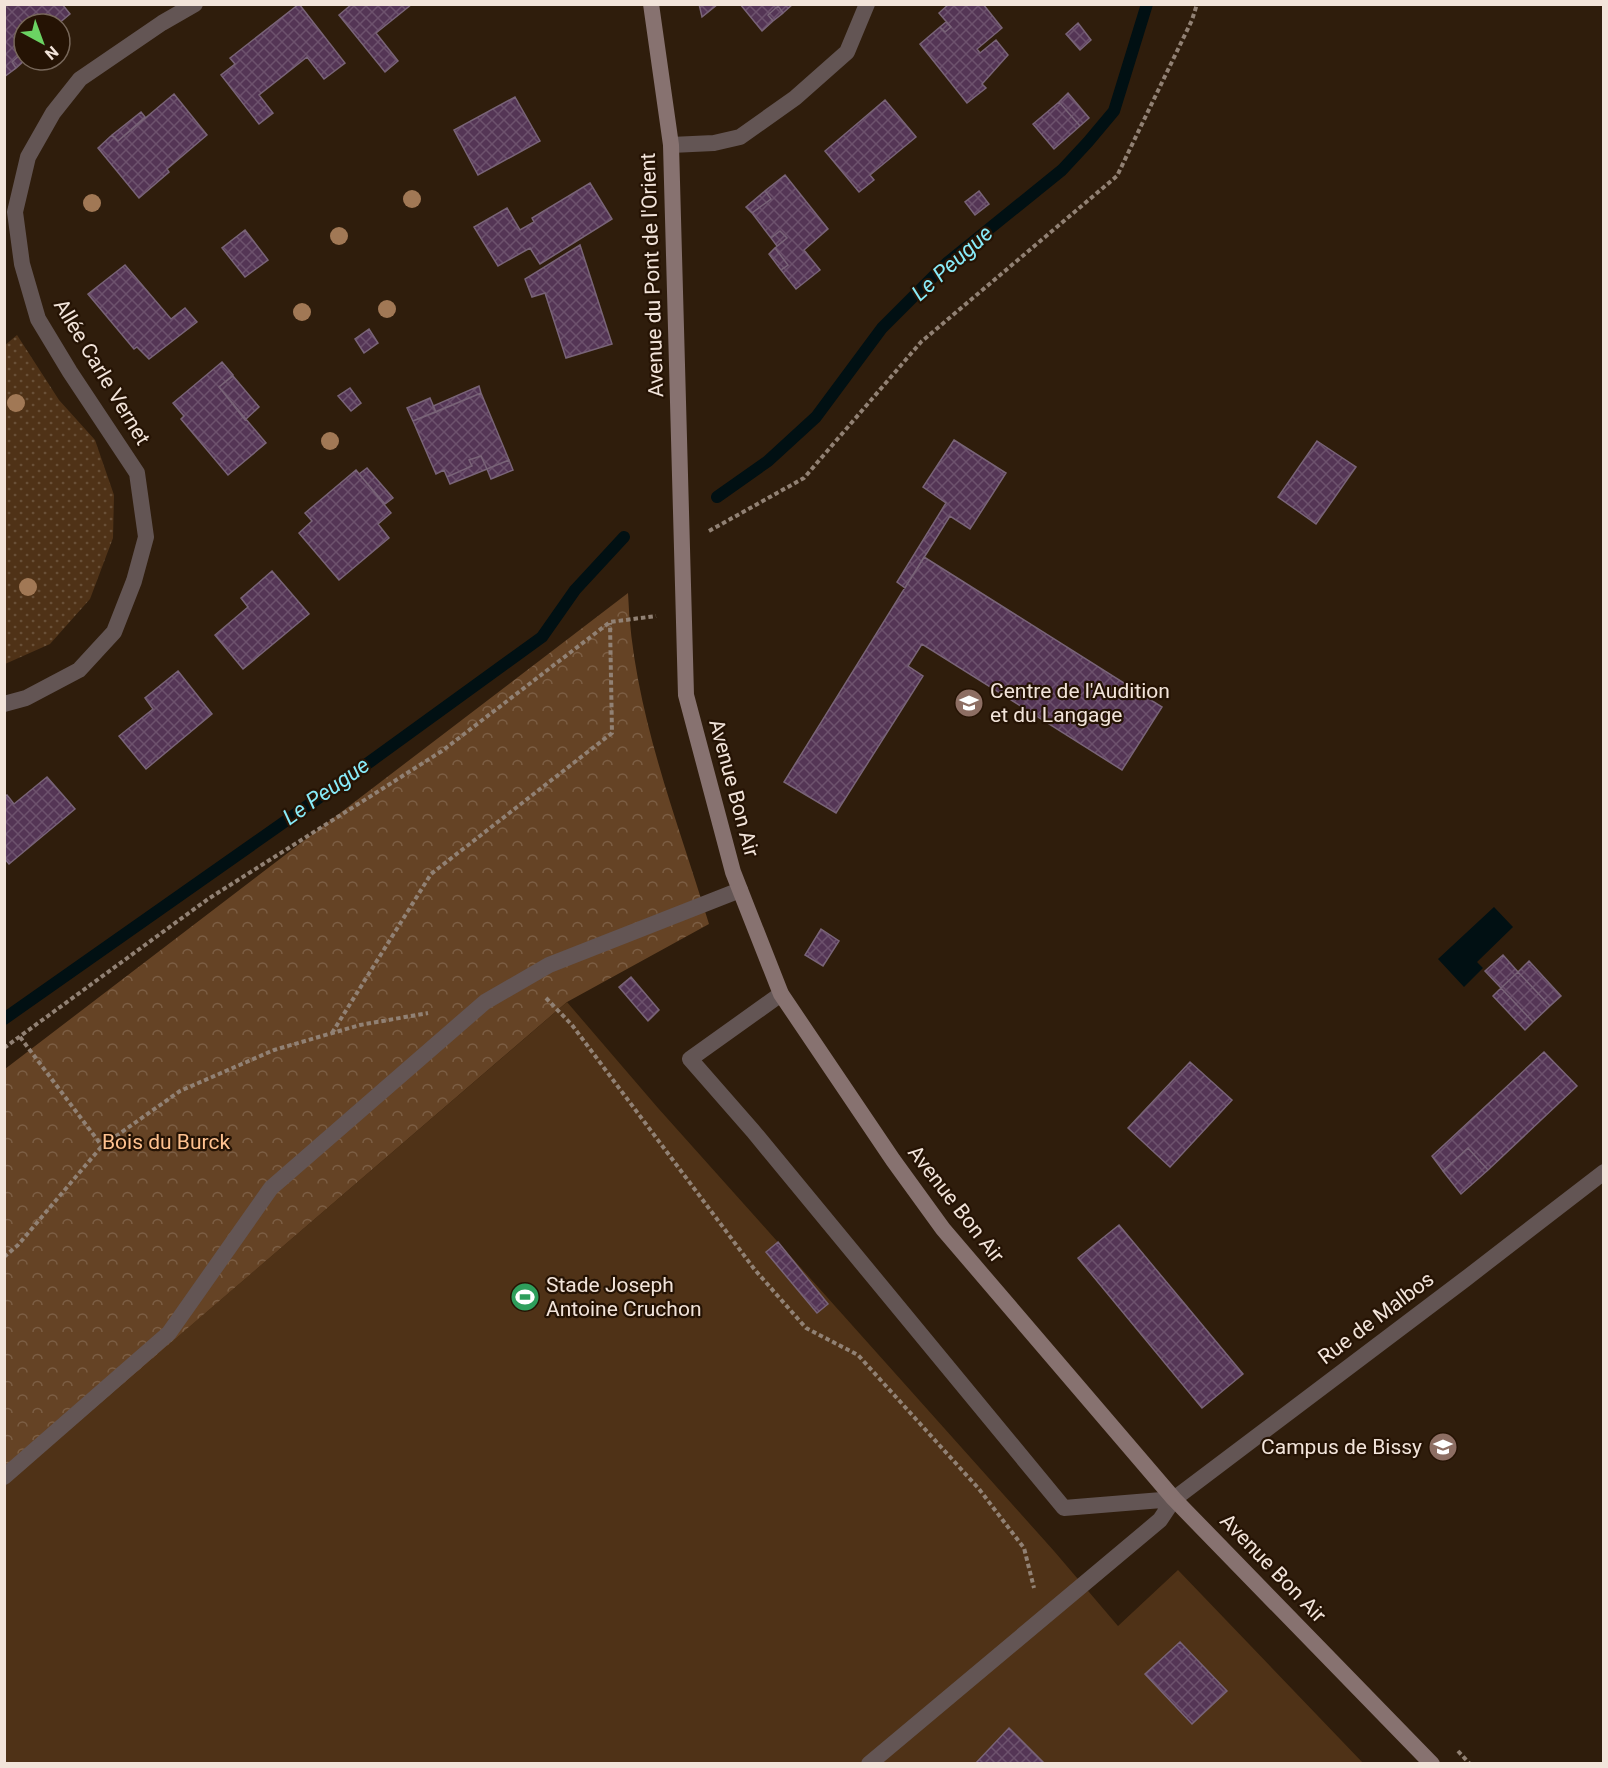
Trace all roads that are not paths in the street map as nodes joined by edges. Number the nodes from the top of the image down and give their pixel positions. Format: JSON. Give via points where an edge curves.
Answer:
{"nodes":[{"id":1,"x":195,"y":4,"type":"edge"},
{"id":2,"x":651,"y":4,"type":"edge"},
{"id":3,"x":867,"y":4,"type":"edge"},
{"id":4,"x":671,"y":145,"type":"junction"},
{"id":5,"x":681,"y":546,"type":"joint"},
{"id":6,"x":4,"y":704,"type":"edge"},
{"id":7,"x":740,"y":890,"type":"junction"},
{"id":8,"x":781,"y":994,"type":"junction"},
{"id":9,"x":1604,"y":1172,"type":"edge"},
{"id":10,"x":4,"y":1477,"type":"edge"},
{"id":11,"x":1174,"y":1499,"type":"junction"},
{"id":12,"x":869,"y":1764,"type":"edge"},
{"id":13,"x":1432,"y":1764,"type":"edge"}],
"edges":[{"from":1,"to":6,"type":"street","name":"Allée Carle Vernet","via":[[80,79],[53,113],[28,157],[15,212],[22,264],[38,320],[137,473],[146,537],[114,632],[79,670],[26,698]]},
{"from":2,"to":4,"type":"main road","name":"Avenue du Pont de l'Orient"},
{"from":3,"to":4,"type":"street","via":[[847,52],[795,99],[740,137]]},
{"from":4,"to":5,"type":"main road","name":"Avenue du Pont de l'Orient"},
{"from":5,"to":7,"type":"main road","name":"Avenue Bon Air","via":[[686,695]]},
{"from":7,"to":8,"type":"main road","name":"Avenue Bon Air"},
{"from":7,"to":10,"type":"street","via":[[549,965],[485,1002],[271,1188],[169,1333]]},
{"from":8,"to":11,"type":"main road","name":"Avenue Bon Air","via":[[943,1229]]},
{"from":8,"to":11,"type":"street","via":[[690,1059],[1064,1508]]},
{"from":9,"to":11,"type":"street","name":"Rue de Malbos"},
{"from":11,"to":12,"type":"street","name":"Rue de Malbos","via":[[1160,1520]]},
{"from":11,"to":13,"type":"main road","name":"Avenue Bon Air"}]}
